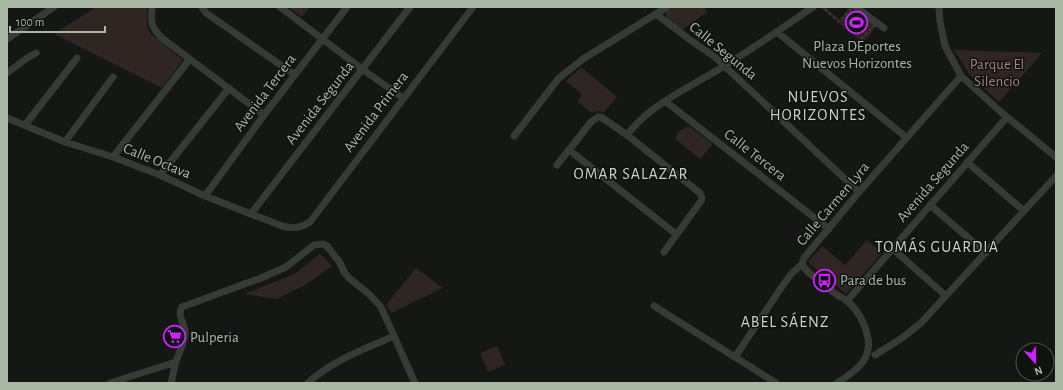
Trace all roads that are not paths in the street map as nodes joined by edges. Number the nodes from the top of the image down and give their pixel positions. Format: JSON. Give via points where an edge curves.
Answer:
{"nodes":[{"id":1,"x":54,"y":7,"type":"edge"},
{"id":2,"x":152,"y":7,"type":"edge"},
{"id":3,"x":202,"y":7,"type":"edge"},
{"id":4,"x":280,"y":7,"type":"edge"},
{"id":5,"x":347,"y":7,"type":"edge"},
{"id":6,"x":410,"y":7,"type":"edge"},
{"id":7,"x":472,"y":7,"type":"edge"},
{"id":8,"x":667,"y":7,"type":"edge"},
{"id":9,"x":813,"y":7,"type":"edge"},
{"id":10,"x":856,"y":7,"type":"edge"},
{"id":11,"x":939,"y":7,"type":"edge"},
{"id":12,"x":656,"y":14,"type":"junction"},
{"id":13,"x":884,"y":28,"type":"dead end"},
{"id":14,"x":777,"y":32,"type":"junction"},
{"id":15,"x":7,"y":39,"type":"edge"},
{"id":16,"x":323,"y":39,"type":"junction"},
{"id":17,"x":36,"y":53,"type":"dead end"},
{"id":18,"x":77,"y":58,"type":"dead end"},
{"id":19,"x":190,"y":59,"type":"junction"},
{"id":20,"x":724,"y":66,"type":"junction"},
{"id":21,"x":362,"y":69,"type":"junction"},
{"id":22,"x":7,"y":73,"type":"edge"},
{"id":23,"x":295,"y":75,"type":"junction"},
{"id":24,"x":961,"y":76,"type":"junction"},
{"id":25,"x":114,"y":77,"type":"dead end"},
{"id":26,"x":229,"y":88,"type":"junction"},
{"id":27,"x":403,"y":98,"type":"junction"},
{"id":28,"x":665,"y":101,"type":"junction"},
{"id":29,"x":264,"y":115,"type":"junction"},
{"id":30,"x":1007,"y":117,"type":"junction"},
{"id":31,"x":7,"y":118,"type":"edge"},
{"id":32,"x":25,"y":126,"type":"junction"},
{"id":33,"x":627,"y":135,"type":"junction"},
{"id":34,"x":514,"y":136,"type":"dead end"},
{"id":35,"x":907,"y":138,"type":"junction"},
{"id":36,"x":65,"y":142,"type":"junction"},
{"id":37,"x":569,"y":150,"type":"junction"},
{"id":38,"x":114,"y":157,"type":"junction"},
{"id":39,"x":1056,"y":157,"type":"edge"},
{"id":40,"x":967,"y":162,"type":"junction"},
{"id":41,"x":557,"y":165,"type":"dead end"},
{"id":42,"x":160,"y":175,"type":"junction"},
{"id":43,"x":1056,"y":176,"type":"edge"},
{"id":44,"x":859,"y":192,"type":"junction"},
{"id":45,"x":205,"y":196,"type":"junction"},
{"id":46,"x":930,"y":205,"type":"junction"},
{"id":47,"x":1024,"y":211,"type":"junction"},
{"id":48,"x":251,"y":214,"type":"junction"},
{"id":49,"x":296,"y":228,"type":"joint"},
{"id":50,"x":829,"y":229,"type":"junction"},
{"id":51,"x":676,"y":234,"type":"junction"},
{"id":52,"x":893,"y":249,"type":"junction"},
{"id":53,"x":664,"y":252,"type":"dead end"},
{"id":54,"x":986,"y":253,"type":"junction"},
{"id":55,"x":802,"y":264,"type":"junction"},
{"id":56,"x":946,"y":296,"type":"junction"},
{"id":57,"x":847,"y":301,"type":"junction"},
{"id":58,"x":654,"y":306,"type":"dead end"},
{"id":59,"x":394,"y":336,"type":"junction"},
{"id":60,"x":875,"y":355,"type":"dead end"},
{"id":61,"x":735,"y":357,"type":"junction"},
{"id":62,"x":176,"y":362,"type":"junction"},
{"id":63,"x":110,"y":383,"type":"edge"},
{"id":64,"x":171,"y":383,"type":"edge"},
{"id":65,"x":308,"y":383,"type":"edge"},
{"id":66,"x":415,"y":383,"type":"edge"},
{"id":67,"x":776,"y":383,"type":"edge"},
{"id":68,"x":837,"y":383,"type":"edge"}],
"edges":[{"from":1,"to":15,"type":"street"},
{"from":2,"to":19,"type":"street","via":[[151,22],[154,30]]},
{"from":3,"to":23,"type":"street","via":[[206,13]]},
{"from":4,"to":16,"type":"street"},
{"from":5,"to":16,"type":"street","name":"Avenida Tercera"},
{"from":6,"to":21,"type":"street","name":"Avenida Segunda"},
{"from":7,"to":27,"type":"street","name":"Avenida Primera"},
{"from":8,"to":12,"type":"street"},
{"from":9,"to":14,"type":"street"},
{"from":10,"to":13,"type":"street"},
{"from":11,"to":24,"type":"street","via":[[945,46]]},
{"from":12,"to":20,"type":"street","name":"Calle Segunda"},
{"from":12,"to":34,"type":"street","via":[[583,59],[559,78]]},
{"from":14,"to":20,"type":"street"},
{"from":14,"to":35,"type":"street"},
{"from":16,"to":21,"type":"street"},
{"from":16,"to":23,"type":"street","name":"Avenida Tercera"},
{"from":17,"to":22,"type":"street"},
{"from":18,"to":32,"type":"street"},
{"from":19,"to":26,"type":"street"},
{"from":19,"to":38,"type":"street"},
{"from":20,"to":28,"type":"street"},
{"from":20,"to":44,"type":"street","name":"Calle Segunda"},
{"from":21,"to":27,"type":"street"},
{"from":21,"to":48,"type":"street","name":"Avenida Segunda"},
{"from":23,"to":29,"type":"street","name":"Avenida Tercera"},
{"from":24,"to":30,"type":"street"},
{"from":24,"to":35,"type":"street","name":"Calle Carmen Lyra"},
{"from":25,"to":36,"type":"street"},
{"from":26,"to":29,"type":"street"},
{"from":26,"to":42,"type":"street"},
{"from":27,"to":49,"type":"street","name":"Avenida Primera","via":[[310,222]]},
{"from":28,"to":33,"type":"street","via":[[642,118]]},
{"from":28,"to":50,"type":"street","name":"Calle Tercera"},
{"from":29,"to":45,"type":"street","name":"Avenida Tercera"},
{"from":30,"to":39,"type":"street"},
{"from":30,"to":40,"type":"street","name":"Avenida Segunda"},
{"from":31,"to":32,"type":"street","name":"Calle Octava"},
{"from":32,"to":36,"type":"street","name":"Calle Octava"},
{"from":33,"to":37,"type":"street","via":[[598,117]]},
{"from":33,"to":51,"type":"street","via":[[702,195],[701,201]]},
{"from":35,"to":44,"type":"street","name":"Calle Carmen Lyra"},
{"from":36,"to":38,"type":"street","name":"Calle Octava"},
{"from":37,"to":41,"type":"street"},
{"from":37,"to":51,"type":"street"},
{"from":38,"to":42,"type":"street","name":"Calle Octava"},
{"from":40,"to":46,"type":"street","name":"Avenida Segunda"},
{"from":40,"to":47,"type":"street"},
{"from":42,"to":45,"type":"street","name":"Calle Octava"},
{"from":43,"to":47,"type":"street"},
{"from":44,"to":50,"type":"street","name":"Calle Carmen Lyra"},
{"from":45,"to":48,"type":"street","name":"Calle Octava"},
{"from":46,"to":52,"type":"street","name":"Avenida Segunda"},
{"from":46,"to":54,"type":"street"},
{"from":47,"to":54,"type":"street"},
{"from":48,"to":49,"type":"street","name":"Calle Octava","via":[[282,226]]},
{"from":50,"to":55,"type":"street","name":"Calle Carmen Lyra","via":[[804,258]]},
{"from":51,"to":53,"type":"street"},
{"from":52,"to":56,"type":"street"},
{"from":52,"to":57,"type":"street","name":"Avenida Segunda"},
{"from":54,"to":56,"type":"street"},
{"from":55,"to":57,"type":"street","name":"Calle Carmen Lyra","via":[[806,271]]},
{"from":55,"to":61,"type":"street","via":[[781,288]]},
{"from":56,"to":60,"type":"street","via":[[921,323]]},
{"from":57,"to":68,"type":"street","name":"Calle Carmen Lyra","via":[[863,320],[868,343],[866,355],[860,366]]},
{"from":58,"to":61,"type":"street"},
{"from":59,"to":62,"type":"street","via":[[381,307],[349,278],[327,246],[318,244],[286,267],[182,307],[180,315],[185,333]]},
{"from":59,"to":65,"type":"street","via":[[332,365]]},
{"from":59,"to":66,"type":"street"},
{"from":61,"to":67,"type":"street"},
{"from":62,"to":63,"type":"street"},
{"from":62,"to":64,"type":"street"}]}
